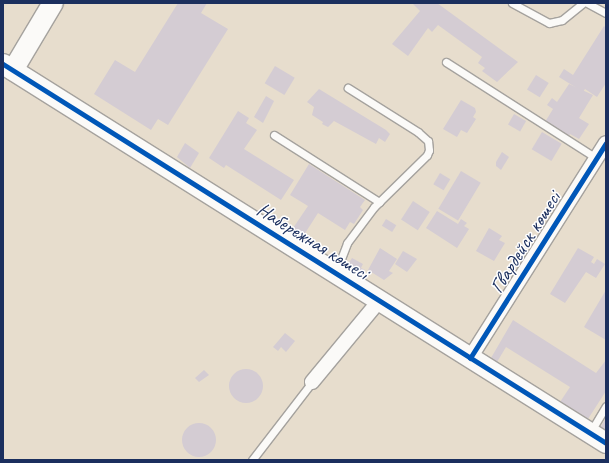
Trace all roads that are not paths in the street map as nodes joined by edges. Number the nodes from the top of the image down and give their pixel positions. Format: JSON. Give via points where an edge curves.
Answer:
{"nodes":[{"id":1,"x":53,"y":3,"type":"edge"},
{"id":2,"x":512,"y":3,"type":"edge"},
{"id":3,"x":583,"y":3,"type":"edge"},
{"id":4,"x":587,"y":3,"type":"edge"},
{"id":5,"x":606,"y":13,"type":"edge"},
{"id":6,"x":446,"y":62,"type":"dead end"},
{"id":7,"x":8,"y":67,"type":"edge"},
{"id":8,"x":348,"y":88,"type":"dead end"},
{"id":9,"x":274,"y":135,"type":"dead end"},
{"id":10,"x":606,"y":143,"type":"edge"},
{"id":11,"x":596,"y":158,"type":"junction"},
{"id":12,"x":379,"y":202,"type":"junction"},
{"id":13,"x":335,"y":274,"type":"junction"},
{"id":14,"x":379,"y":302,"type":"junction"},
{"id":15,"x":470,"y":358,"type":"junction"},
{"id":16,"x":312,"y":382,"type":"joint"},
{"id":17,"x":606,"y":406,"type":"edge"},
{"id":18,"x":598,"y":438,"type":"edge"},
{"id":19,"x":252,"y":460,"type":"edge"}],
"edges":[{"from":1,"to":7,"type":"street"},
{"from":2,"to":3,"type":"lane","via":[[549,23],[566,18]]},
{"from":4,"to":5,"type":"lane"},
{"from":6,"to":11,"type":"lane"},
{"from":7,"to":13,"type":"street","name":"Набережная көшесі"},
{"from":8,"to":12,"type":"lane","via":[[428,141],[427,155]]},
{"from":9,"to":12,"type":"lane"},
{"from":10,"to":11,"type":"street","name":"Гвардейск көшесі"},
{"from":11,"to":15,"type":"street","name":"Гвардейск көшесі"},
{"from":12,"to":13,"type":"lane","via":[[347,243]]},
{"from":13,"to":14,"type":"street","name":"Набережная көшесі"},
{"from":14,"to":15,"type":"street","name":"Набережная көшесі"},
{"from":14,"to":16,"type":"street"},
{"from":15,"to":18,"type":"street","name":"Набережная көшесі"},
{"from":16,"to":19,"type":"lane"},
{"from":17,"to":18,"type":"lane"}]}
